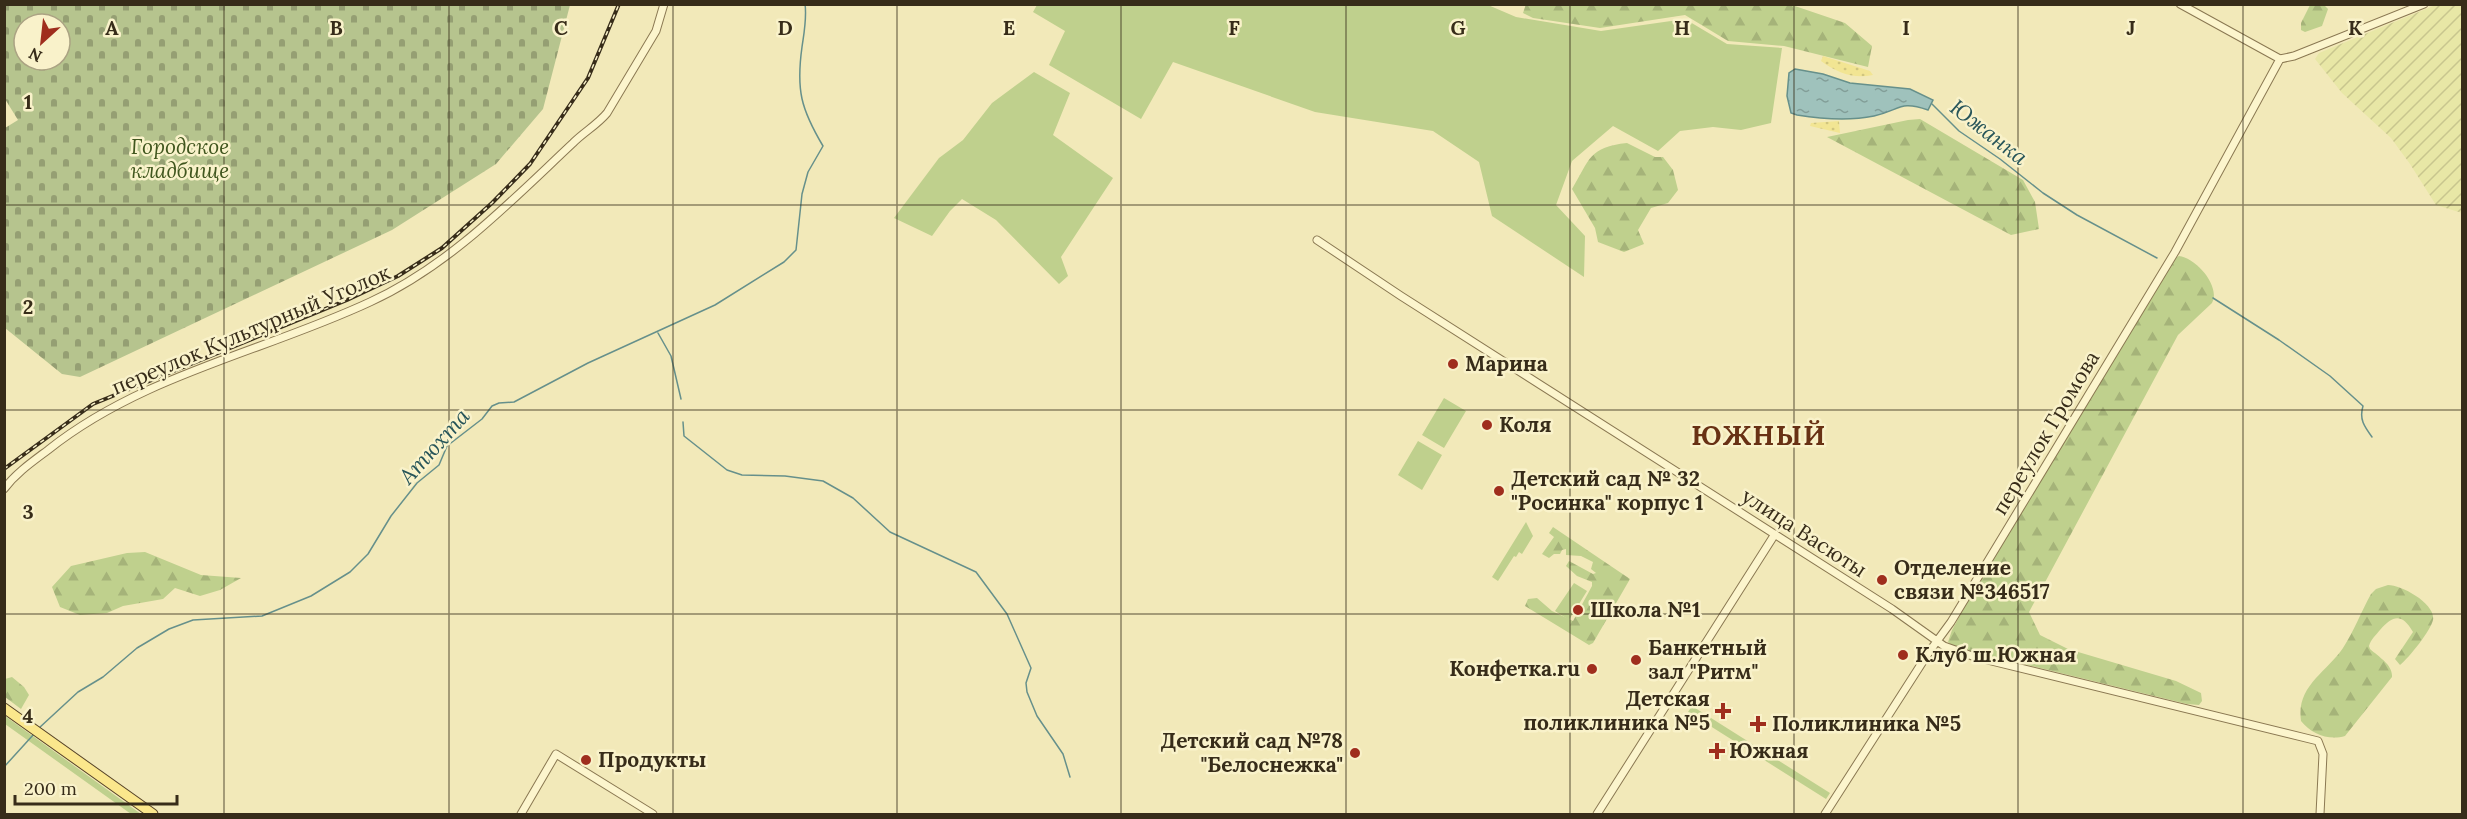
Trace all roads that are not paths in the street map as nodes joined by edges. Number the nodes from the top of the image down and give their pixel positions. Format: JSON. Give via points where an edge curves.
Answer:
{"nodes":[{"id":1,"x":664,"y":4,"type":"edge"},
{"id":2,"x":2180,"y":4,"type":"edge"},
{"id":3,"x":2424,"y":4,"type":"edge"},
{"id":4,"x":2280,"y":59,"type":"junction"},
{"id":5,"x":1317,"y":240,"type":"dead end"},
{"id":6,"x":4,"y":489,"type":"edge"},
{"id":7,"x":1775,"y":534,"type":"junction"},
{"id":8,"x":1937,"y":641,"type":"junction"},
{"id":9,"x":4,"y":708,"type":"edge"},
{"id":10,"x":153,"y":814,"type":"edge"},
{"id":11,"x":521,"y":814,"type":"edge"},
{"id":12,"x":653,"y":814,"type":"edge"},
{"id":13,"x":1597,"y":814,"type":"edge"},
{"id":14,"x":1825,"y":814,"type":"edge"},
{"id":15,"x":2320,"y":814,"type":"edge"}],
"edges":[{"from":1,"to":6,"type":"street","name":"переулок Культурный Уголок","via":[[656,32],[598,124],[449,255],[371,302],[129,398],[58,441]]},
{"from":2,"to":4,"type":"street"},
{"from":3,"to":4,"type":"street"},
{"from":4,"to":8,"type":"street","name":"переулок Громова","via":[[2175,252]]},
{"from":5,"to":7,"type":"street","name":"улица Васюты"},
{"from":7,"to":8,"type":"street","name":"улица Васюты"},
{"from":7,"to":13,"type":"street"},
{"from":8,"to":14,"type":"street","name":"переулок Громова"},
{"from":8,"to":15,"type":"street","name":"улица Васюты","via":[[1976,657],[2318,741],[2324,754]]},
{"from":9,"to":10,"type":"main road"},
{"from":11,"to":12,"type":"street","via":[[556,754]]}]}
